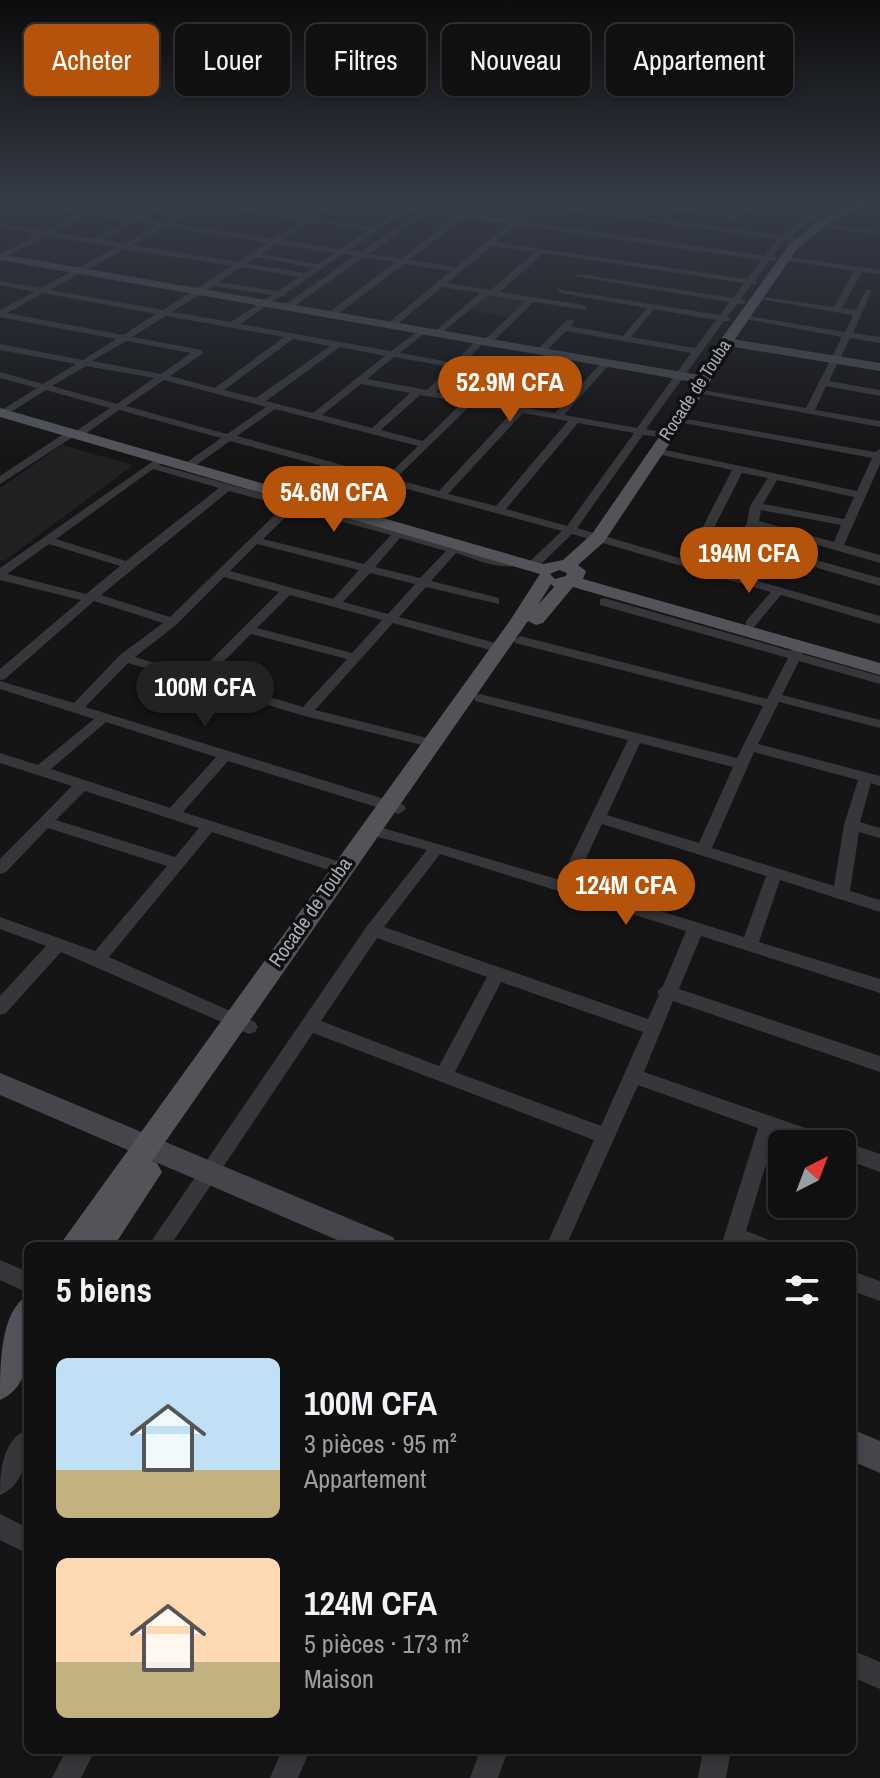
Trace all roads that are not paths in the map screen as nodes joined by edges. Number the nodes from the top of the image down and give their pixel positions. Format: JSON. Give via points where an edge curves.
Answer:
{"nodes":[{"id":1,"x":6,"y":284,"type":"edge"},
{"id":2,"x":53,"y":284,"type":"edge"},
{"id":3,"x":157,"y":284,"type":"edge"},
{"id":4,"x":210,"y":284,"type":"edge"},
{"id":5,"x":216,"y":284,"type":"edge"},
{"id":6,"x":301,"y":284,"type":"edge"},
{"id":7,"x":313,"y":284,"type":"edge"},
{"id":8,"x":372,"y":284,"type":"edge"},
{"id":9,"x":440,"y":284,"type":"joint"},
{"id":10,"x":500,"y":284,"type":"edge"},
{"id":11,"x":568,"y":284,"type":"edge"},
{"id":12,"x":628,"y":284,"type":"edge"},
{"id":13,"x":746,"y":284,"type":"edge"},
{"id":14,"x":767,"y":284,"type":"edge"},
{"id":15,"x":850,"y":284,"type":"edge"},
{"id":16,"x":848,"y":288,"type":"junction"},
{"id":17,"x":40,"y":290,"type":"junction"},
{"id":18,"x":199,"y":291,"type":"junction"},
{"id":19,"x":560,"y":291,"type":"junction"},
{"id":20,"x":490,"y":292,"type":"junction"},
{"id":21,"x":875,"y":292,"type":"edge"},
{"id":22,"x":595,"y":297,"type":"junction"},
{"id":23,"x":532,"y":300,"type":"junction"},
{"id":24,"x":285,"y":301,"type":"junction"},
{"id":25,"x":734,"y":301,"type":"junction"},
{"id":26,"x":755,"y":301,"type":"junction"},
{"id":27,"x":551,"y":303,"type":"junction"},
{"id":28,"x":268,"y":304,"type":"junction"},
{"id":29,"x":652,"y":307,"type":"junction"},
{"id":30,"x":583,"y":308,"type":"junction"},
{"id":31,"x":837,"y":309,"type":"junction"},
{"id":32,"x":163,"y":311,"type":"junction"},
{"id":33,"x":859,"y":313,"type":"junction"},
{"id":34,"x":0,"y":314,"type":"edge"},
{"id":35,"x":331,"y":315,"type":"junction"},
{"id":36,"x":721,"y":318,"type":"junction"},
{"id":37,"x":741,"y":320,"type":"junction"},
{"id":38,"x":233,"y":325,"type":"junction"},
{"id":39,"x":391,"y":325,"type":"junction"},
{"id":40,"x":564,"y":328,"type":"junction"},
{"id":41,"x":422,"y":331,"type":"junction"},
{"id":42,"x":438,"y":333,"type":"junction"},
{"id":43,"x":847,"y":335,"type":"junction"},
{"id":44,"x":126,"y":336,"type":"junction"},
{"id":45,"x":291,"y":336,"type":"junction"},
{"id":46,"x":626,"y":338,"type":"junction"},
{"id":47,"x":880,"y":340,"type":"edge"},
{"id":48,"x":484,"y":341,"type":"junction"},
{"id":49,"x":726,"y":342,"type":"junction"},
{"id":50,"x":337,"y":345,"type":"junction"},
{"id":51,"x":0,"y":347,"type":"edge"},
{"id":52,"x":541,"y":351,"type":"junction"},
{"id":53,"x":697,"y":351,"type":"junction"},
{"id":54,"x":392,"y":354,"type":"junction"},
{"id":55,"x":835,"y":360,"type":"junction"},
{"id":56,"x":84,"y":362,"type":"junction"},
{"id":57,"x":606,"y":363,"type":"junction"},
{"id":58,"x":455,"y":364,"type":"junction"},
{"id":59,"x":880,"y":367,"type":"edge"},
{"id":60,"x":0,"y":375,"type":"edge"},
{"id":61,"x":681,"y":376,"type":"junction"},
{"id":62,"x":162,"y":377,"type":"junction"},
{"id":63,"x":360,"y":381,"type":"junction"},
{"id":64,"x":823,"y":383,"type":"junction"},
{"id":65,"x":701,"y":386,"type":"junction"},
{"id":66,"x":46,"y":387,"type":"junction"},
{"id":67,"x":584,"y":389,"type":"junction"},
{"id":68,"x":419,"y":390,"type":"junction"},
{"id":69,"x":217,"y":391,"type":"junction"},
{"id":70,"x":431,"y":392,"type":"junction"},
{"id":71,"x":880,"y":393,"type":"edge"},
{"id":72,"x":471,"y":400,"type":"junction"},
{"id":73,"x":259,"y":401,"type":"junction"},
{"id":74,"x":274,"y":405,"type":"junction"},
{"id":75,"x":117,"y":407,"type":"junction"},
{"id":76,"x":521,"y":409,"type":"junction"},
{"id":77,"x":809,"y":411,"type":"junction"},
{"id":78,"x":1,"y":413,"type":"edge"},
{"id":79,"x":315,"y":416,"type":"junction"},
{"id":80,"x":558,"y":416,"type":"junction"},
{"id":81,"x":678,"y":419,"type":"junction"},
{"id":82,"x":575,"y":420,"type":"junction"},
{"id":83,"x":880,"y":424,"type":"edge"},
{"id":84,"x":373,"y":432,"type":"junction"},
{"id":85,"x":639,"y":432,"type":"junction"},
{"id":86,"x":75,"y":434,"type":"junction"},
{"id":87,"x":666,"y":436,"type":"junction"},
{"id":88,"x":228,"y":438,"type":"junction"},
{"id":89,"x":423,"y":444,"type":"junction"},
{"id":90,"x":656,"y":451,"type":"junction"},
{"id":91,"x":879,"y":454,"type":"edge"},
{"id":92,"x":156,"y":463,"type":"junction"},
{"id":93,"x":187,"y":467,"type":"junction"},
{"id":94,"x":739,"y":468,"type":"junction"},
{"id":95,"x":775,"y":475,"type":"junction"},
{"id":96,"x":1,"y":479,"type":"edge"},
{"id":97,"x":387,"y":481,"type":"junction"},
{"id":98,"x":228,"y":486,"type":"junction"},
{"id":99,"x":441,"y":495,"type":"junction"},
{"id":100,"x":862,"y":495,"type":"junction"},
{"id":101,"x":295,"y":502,"type":"junction"},
{"id":102,"x":756,"y":506,"type":"junction"},
{"id":103,"x":498,"y":511,"type":"junction"},
{"id":104,"x":753,"y":523,"type":"junction"},
{"id":105,"x":849,"y":523,"type":"junction"},
{"id":106,"x":570,"y":530,"type":"junction"},
{"id":107,"x":398,"y":534,"type":"junction"},
{"id":108,"x":598,"y":538,"type":"junction"},
{"id":109,"x":47,"y":540,"type":"junction"},
{"id":110,"x":254,"y":540,"type":"junction"},
{"id":111,"x":741,"y":542,"type":"junction"},
{"id":112,"x":838,"y":545,"type":"junction"},
{"id":113,"x":456,"y":547,"type":"junction"},
{"id":114,"x":879,"y":555,"type":"edge"},
{"id":115,"x":128,"y":565,"type":"junction"},
{"id":116,"x":689,"y":566,"type":"junction"},
{"id":117,"x":368,"y":569,"type":"junction"},
{"id":118,"x":3,"y":571,"type":"edge"},
{"id":119,"x":553,"y":572,"type":"junction"},
{"id":120,"x":223,"y":573,"type":"junction"},
{"id":121,"x":723,"y":575,"type":"junction"},
{"id":122,"x":880,"y":582,"type":"edge"},
{"id":123,"x":424,"y":583,"type":"junction"},
{"id":124,"x":287,"y":591,"type":"junction"},
{"id":125,"x":778,"y":591,"type":"junction"},
{"id":126,"x":90,"y":597,"type":"junction"},
{"id":127,"x":495,"y":601,"type":"dead end"},
{"id":128,"x":604,"y":602,"type":"dead end"},
{"id":129,"x":336,"y":603,"type":"junction"},
{"id":130,"x":393,"y":618,"type":"junction"},
{"id":131,"x":880,"y":620,"type":"edge"},
{"id":132,"x":172,"y":622,"type":"junction"},
{"id":133,"x":750,"y":624,"type":"junction"},
{"id":134,"x":248,"y":629,"type":"junction"},
{"id":135,"x":509,"y":644,"type":"junction"},
{"id":136,"x":797,"y":650,"type":"junction"},
{"id":137,"x":353,"y":657,"type":"junction"},
{"id":138,"x":125,"y":658,"type":"junction"},
{"id":139,"x":880,"y":662,"type":"edge"},
{"id":140,"x":880,"y":669,"type":"edge"},
{"id":141,"x":0,"y":676,"type":"edge"},
{"id":142,"x":198,"y":680,"type":"junction"},
{"id":143,"x":880,"y":680,"type":"edge"},
{"id":144,"x":0,"y":685,"type":"edge"},
{"id":145,"x":480,"y":698,"type":"junction"},
{"id":146,"x":773,"y":700,"type":"junction"},
{"id":147,"x":76,"y":709,"type":"junction"},
{"id":148,"x":306,"y":712,"type":"junction"},
{"id":149,"x":104,"y":717,"type":"junction"},
{"id":150,"x":880,"y":724,"type":"edge"},
{"id":151,"x":635,"y":739,"type":"junction"},
{"id":152,"x":430,"y":743,"type":"junction"},
{"id":153,"x":752,"y":747,"type":"junction"},
{"id":154,"x":225,"y":755,"type":"junction"},
{"id":155,"x":7,"y":761,"type":"edge"},
{"id":156,"x":741,"y":764,"type":"junction"},
{"id":157,"x":40,"y":771,"type":"junction"},
{"id":158,"x":0,"y":775,"type":"edge"},
{"id":159,"x":873,"y":779,"type":"edge"},
{"id":160,"x":82,"y":785,"type":"junction"},
{"id":161,"x":393,"y":808,"type":"junction"},
{"id":162,"x":173,"y":814,"type":"junction"},
{"id":163,"x":597,"y":817,"type":"junction"},
{"id":164,"x":45,"y":822,"type":"junction"},
{"id":165,"x":852,"y":825,"type":"junction"},
{"id":166,"x":209,"y":826,"type":"junction"},
{"id":167,"x":383,"y":833,"type":"junction"},
{"id":168,"x":880,"y":833,"type":"edge"},
{"id":169,"x":437,"y":847,"type":"junction"},
{"id":170,"x":703,"y":851,"type":"junction"},
{"id":171,"x":177,"y":863,"type":"junction"},
{"id":172,"x":0,"y":868,"type":"edge"},
{"id":173,"x":341,"y":868,"type":"junction"},
{"id":174,"x":774,"y":875,"type":"junction"},
{"id":175,"x":565,"y":887,"type":"junction"},
{"id":176,"x":841,"y":895,"type":"junction"},
{"id":177,"x":880,"y":906,"type":"edge"},
{"id":178,"x":0,"y":923,"type":"edge"},
{"id":179,"x":696,"y":928,"type":"junction"},
{"id":180,"x":373,"y":930,"type":"junction"},
{"id":181,"x":59,"y":943,"type":"junction"},
{"id":182,"x":749,"y":945,"type":"junction"},
{"id":183,"x":98,"y":959,"type":"junction"},
{"id":184,"x":497,"y":973,"type":"junction"},
{"id":185,"x":880,"y":986,"type":"edge"},
{"id":186,"x":666,"y":992,"type":"junction"},
{"id":187,"x":0,"y":1008,"type":"edge"},
{"id":188,"x":242,"y":1024,"type":"junction"},
{"id":189,"x":308,"y":1024,"type":"junction"},
{"id":190,"x":653,"y":1028,"type":"junction"},
{"id":191,"x":880,"y":1064,"type":"edge"},
{"id":192,"x":445,"y":1073,"type":"junction"},
{"id":193,"x":633,"y":1076,"type":"junction"},
{"id":194,"x":0,"y":1084,"type":"edge"},
{"id":195,"x":769,"y":1122,"type":"junction"},
{"id":196,"x":790,"y":1130,"type":"edge"},
{"id":197,"x":605,"y":1136,"type":"junction"},
{"id":198,"x":153,"y":1149,"type":"junction"},
{"id":199,"x":856,"y":1154,"type":"edge"},
{"id":200,"x":880,"y":1163,"type":"edge"},
{"id":201,"x":208,"y":1172,"type":"junction"},
{"id":202,"x":733,"y":1241,"type":"edge"},
{"id":203,"x":77,"y":1242,"type":"edge"},
{"id":204,"x":98,"y":1242,"type":"edge"},
{"id":205,"x":161,"y":1242,"type":"edge"},
{"id":206,"x":364,"y":1242,"type":"edge"},
{"id":207,"x":558,"y":1242,"type":"edge"},
{"id":208,"x":0,"y":1270,"type":"edge"},
{"id":209,"x":24,"y":1281,"type":"edge"},
{"id":210,"x":856,"y":1282,"type":"edge"},
{"id":211,"x":880,"y":1291,"type":"edge"},
{"id":212,"x":24,"y":1317,"type":"edge"},
{"id":213,"x":24,"y":1349,"type":"edge"},
{"id":214,"x":0,"y":1350,"type":"edge"},
{"id":215,"x":0,"y":1383,"type":"edge"},
{"id":216,"x":24,"y":1447,"type":"edge"},
{"id":217,"x":856,"y":1447,"type":"edge"},
{"id":218,"x":880,"y":1457,"type":"edge"},
{"id":219,"x":0,"y":1483,"type":"edge"},
{"id":220,"x":0,"y":1526,"type":"edge"},
{"id":221,"x":24,"y":1540,"type":"edge"},
{"id":222,"x":856,"y":1665,"type":"edge"},
{"id":223,"x":880,"y":1676,"type":"edge"},
{"id":224,"x":79,"y":1754,"type":"edge"},
{"id":225,"x":493,"y":1754,"type":"edge"},
{"id":226,"x":716,"y":1754,"type":"edge"},
{"id":227,"x":66,"y":1778,"type":"edge"},
{"id":228,"x":484,"y":1778,"type":"edge"},
{"id":229,"x":712,"y":1778,"type":"edge"}],
"edges":[{"from":1,"to":17,"type":"street"},
{"from":2,"to":17,"type":"street"},
{"from":3,"to":18,"type":"street"},
{"from":4,"to":18,"type":"street"},
{"from":5,"to":24,"type":"street"},
{"from":6,"to":24,"type":"street"},
{"from":7,"to":24,"type":"street"},
{"from":8,"to":35,"type":"street"},
{"from":9,"to":20,"type":"street"},
{"from":9,"to":39,"type":"street"},
{"from":10,"to":20,"type":"street"},
{"from":11,"to":19,"type":"street"},
{"from":12,"to":25,"type":"street"},
{"from":13,"to":25,"type":"street"},
{"from":14,"to":26,"type":"main road","name":"Rocade de Touba"},
{"from":15,"to":16,"type":"street"},
{"from":16,"to":21,"type":"street"},
{"from":16,"to":31,"type":"street"},
{"from":17,"to":32,"type":"street"},
{"from":17,"to":34,"type":"street"},
{"from":18,"to":28,"type":"street"},
{"from":18,"to":32,"type":"street"},
{"from":19,"to":22,"type":"street"},
{"from":19,"to":27,"type":"street"},
{"from":20,"to":23,"type":"street"},
{"from":20,"to":42,"type":"street"},
{"from":21,"to":33,"type":"street"},
{"from":22,"to":29,"type":"street"},
{"from":22,"to":30,"type":"street"},
{"from":23,"to":27,"type":"street"},
{"from":23,"to":48,"type":"street"},
{"from":24,"to":28,"type":"street"},
{"from":24,"to":35,"type":"street"},
{"from":25,"to":26,"type":"street"},
{"from":25,"to":36,"type":"street"},
{"from":26,"to":31,"type":"street"},
{"from":26,"to":37,"type":"main road","name":"Rocade de Touba"},
{"from":27,"to":30,"type":"street"},
{"from":28,"to":38,"type":"street"},
{"from":29,"to":36,"type":"street"},
{"from":29,"to":46,"type":"street"},
{"from":30,"to":40,"type":"street"},
{"from":31,"to":33,"type":"street"},
{"from":32,"to":38,"type":"street"},
{"from":32,"to":44,"type":"street"},
{"from":33,"to":43,"type":"street"},
{"from":34,"to":44,"type":"street"},
{"from":35,"to":39,"type":"street"},
{"from":36,"to":37,"type":"street"},
{"from":36,"to":53,"type":"street"},
{"from":37,"to":43,"type":"street"},
{"from":37,"to":49,"type":"main road","name":"Rocade de Touba"},
{"from":38,"to":45,"type":"street"},
{"from":39,"to":41,"type":"street"},
{"from":40,"to":46,"type":"street"},
{"from":40,"to":52,"type":"street"},
{"from":41,"to":42,"type":"street"},
{"from":41,"to":54,"type":"street"},
{"from":42,"to":48,"type":"street"},
{"from":43,"to":47,"type":"street"},
{"from":43,"to":55,"type":"street"},
{"from":44,"to":56,"type":"street"},
{"from":44,"to":62,"type":"street","via":[[198,350]]},
{"from":45,"to":50,"type":"street"},
{"from":45,"to":69,"type":"street"},
{"from":46,"to":53,"type":"street"},
{"from":48,"to":52,"type":"street"},
{"from":48,"to":58,"type":"street"},
{"from":49,"to":55,"type":"street"},
{"from":49,"to":65,"type":"main road","name":"Rocade de Touba"},
{"from":50,"to":54,"type":"street"},
{"from":50,"to":73,"type":"street"},
{"from":51,"to":56,"type":"street"},
{"from":52,"to":57,"type":"street"},
{"from":53,"to":61,"type":"street"},
{"from":54,"to":58,"type":"street"},
{"from":54,"to":63,"type":"street"},
{"from":55,"to":59,"type":"street"},
{"from":55,"to":64,"type":"street"},
{"from":56,"to":62,"type":"street"},
{"from":56,"to":66,"type":"street"},
{"from":57,"to":61,"type":"street"},
{"from":57,"to":67,"type":"street"},
{"from":58,"to":67,"type":"street"},
{"from":58,"to":70,"type":"street"},
{"from":60,"to":66,"type":"street"},
{"from":61,"to":65,"type":"street"},
{"from":61,"to":85,"type":"street"},
{"from":62,"to":69,"type":"street"},
{"from":62,"to":75,"type":"street"},
{"from":63,"to":68,"type":"street"},
{"from":63,"to":79,"type":"street"},
{"from":64,"to":71,"type":"street"},
{"from":64,"to":77,"type":"street"},
{"from":65,"to":77,"type":"street"},
{"from":65,"to":81,"type":"main road","name":"Rocade de Touba"},
{"from":66,"to":75,"type":"street"},
{"from":66,"to":78,"type":"street"},
{"from":67,"to":80,"type":"street"},
{"from":68,"to":70,"type":"street"},
{"from":68,"to":84,"type":"street"},
{"from":69,"to":73,"type":"street"},
{"from":70,"to":72,"type":"street"},
{"from":72,"to":76,"type":"street"},
{"from":72,"to":89,"type":"street"},
{"from":73,"to":74,"type":"street"},
{"from":74,"to":79,"type":"street"},
{"from":74,"to":88,"type":"street"},
{"from":75,"to":86,"type":"street"},
{"from":75,"to":88,"type":"street"},
{"from":76,"to":80,"type":"street"},
{"from":76,"to":99,"type":"street"},
{"from":77,"to":83,"type":"street"},
{"from":78,"to":86,"type":"main road"},
{"from":79,"to":84,"type":"street"},
{"from":80,"to":82,"type":"street"},
{"from":81,"to":87,"type":"main road","name":"Rocade de Touba"},
{"from":81,"to":91,"type":"street"},
{"from":82,"to":85,"type":"street"},
{"from":82,"to":103,"type":"street"},
{"from":84,"to":89,"type":"street"},
{"from":85,"to":87,"type":"street"},
{"from":85,"to":106,"type":"street"},
{"from":86,"to":92,"type":"main road"},
{"from":86,"to":96,"type":"street"},
{"from":87,"to":90,"type":"main road","name":"Rocade de Touba"},
{"from":88,"to":93,"type":"street"},
{"from":88,"to":97,"type":"street"},
{"from":89,"to":97,"type":"street"},
{"from":90,"to":94,"type":"street"},
{"from":90,"to":108,"type":"main road","name":"Rocade de Touba"},
{"from":91,"to":100,"type":"street"},
{"from":92,"to":93,"type":"main road"},
{"from":92,"to":98,"type":"street"},
{"from":92,"to":109,"type":"street"},
{"from":93,"to":101,"type":"main road"},
{"from":94,"to":95,"type":"street"},
{"from":94,"to":116,"type":"street"},
{"from":95,"to":100,"type":"street"},
{"from":95,"to":102,"type":"street"},
{"from":97,"to":99,"type":"street"},
{"from":98,"to":101,"type":"street"},
{"from":98,"to":115,"type":"street"},
{"from":99,"to":103,"type":"street"},
{"from":100,"to":105,"type":"street"},
{"from":101,"to":107,"type":"street"},
{"from":101,"to":110,"type":"street"},
{"from":101,"to":113,"type":"main road"},
{"from":102,"to":104,"type":"street"},
{"from":102,"to":105,"type":"street"},
{"from":103,"to":106,"type":"street"},
{"from":104,"to":111,"type":"street"},
{"from":104,"to":112,"type":"street"},
{"from":105,"to":112,"type":"street"},
{"from":106,"to":108,"type":"street"},
{"from":106,"to":119,"type":"street"},
{"from":107,"to":113,"type":"street"},
{"from":107,"to":117,"type":"street"},
{"from":108,"to":116,"type":"street"},
{"from":108,"to":119,"type":"main road","name":"Rocade de Touba"},
{"from":109,"to":115,"type":"street"},
{"from":109,"to":118,"type":"street"},
{"from":110,"to":117,"type":"street"},
{"from":110,"to":120,"type":"street"},
{"from":111,"to":121,"type":"street"},
{"from":111,"to":122,"type":"street"},
{"from":112,"to":114,"type":"street"},
{"from":113,"to":119,"type":"main road"},
{"from":113,"to":123,"type":"street"},
{"from":115,"to":126,"type":"street"},
{"from":116,"to":121,"type":"street"},
{"from":117,"to":123,"type":"street"},
{"from":117,"to":129,"type":"street"},
{"from":118,"to":126,"type":"street"},
{"from":119,"to":133,"type":"main road"},
{"from":119,"to":135,"type":"main road","name":"Rocade de Touba"},
{"from":119,"to":136,"type":"main road"},
{"from":120,"to":124,"type":"street"},
{"from":120,"to":132,"type":"street"},
{"from":121,"to":125,"type":"street"},
{"from":123,"to":127,"type":"street"},
{"from":123,"to":130,"type":"street"},
{"from":124,"to":129,"type":"street"},
{"from":124,"to":134,"type":"street"},
{"from":125,"to":131,"type":"street"},
{"from":125,"to":133,"type":"street"},
{"from":126,"to":132,"type":"street"},
{"from":126,"to":141,"type":"street"},
{"from":128,"to":136,"type":"street"},
{"from":129,"to":130,"type":"street"},
{"from":130,"to":135,"type":"street"},
{"from":130,"to":137,"type":"street"},
{"from":132,"to":138,"type":"street"},
{"from":133,"to":139,"type":"main road"},
{"from":134,"to":137,"type":"street"},
{"from":134,"to":142,"type":"street"},
{"from":135,"to":145,"type":"main road","name":"Rocade de Touba"},
{"from":135,"to":146,"type":"street"},
{"from":135,"to":152,"type":"main road","name":"Rocade de Touba"},
{"from":136,"to":140,"type":"main road"},
{"from":136,"to":143,"type":"street"},
{"from":136,"to":146,"type":"street"},
{"from":137,"to":148,"type":"street"},
{"from":138,"to":142,"type":"street"},
{"from":138,"to":147,"type":"street"},
{"from":142,"to":148,"type":"street"},
{"from":144,"to":147,"type":"street"},
{"from":145,"to":151,"type":"street"},
{"from":145,"to":161,"type":"main road","name":"Rocade de Touba"},
{"from":146,"to":150,"type":"street"},
{"from":146,"to":153,"type":"street"},
{"from":147,"to":149,"type":"street"},
{"from":148,"to":152,"type":"street"},
{"from":149,"to":154,"type":"street"},
{"from":149,"to":157,"type":"street"},
{"from":151,"to":156,"type":"street"},
{"from":151,"to":163,"type":"street"},
{"from":152,"to":161,"type":"main road","name":"Rocade de Touba"},
{"from":153,"to":156,"type":"street"},
{"from":153,"to":159,"type":"street"},
{"from":154,"to":161,"type":"street"},
{"from":154,"to":162,"type":"street"},
{"from":155,"to":157,"type":"street"},
{"from":155,"to":158,"type":"street"},
{"from":156,"to":170,"type":"street"},
{"from":157,"to":160,"type":"street"},
{"from":159,"to":165,"type":"street"},
{"from":160,"to":162,"type":"street"},
{"from":160,"to":164,"type":"street"},
{"from":161,"to":167,"type":"main road","name":"Rocade de Touba"},
{"from":161,"to":173,"type":"main road","name":"Rocade de Touba"},
{"from":162,"to":166,"type":"street"},
{"from":163,"to":170,"type":"street"},
{"from":163,"to":175,"type":"street"},
{"from":164,"to":171,"type":"street"},
{"from":164,"to":172,"type":"street"},
{"from":165,"to":168,"type":"street"},
{"from":165,"to":176,"type":"street"},
{"from":166,"to":171,"type":"street"},
{"from":166,"to":173,"type":"street"},
{"from":167,"to":169,"type":"street"},
{"from":167,"to":188,"type":"main road","name":"Rocade de Touba"},
{"from":169,"to":175,"type":"street"},
{"from":169,"to":180,"type":"street"},
{"from":170,"to":174,"type":"street"},
{"from":171,"to":183,"type":"street"},
{"from":173,"to":188,"type":"main road","name":"Rocade de Touba"},
{"from":174,"to":176,"type":"street"},
{"from":174,"to":182,"type":"street"},
{"from":175,"to":179,"type":"street"},
{"from":176,"to":177,"type":"street"},
{"from":178,"to":181,"type":"street"},
{"from":179,"to":182,"type":"street"},
{"from":179,"to":186,"type":"street"},
{"from":180,"to":184,"type":"street"},
{"from":180,"to":189,"type":"street"},
{"from":181,"to":183,"type":"street"},
{"from":181,"to":187,"type":"street"},
{"from":182,"to":185,"type":"street"},
{"from":183,"to":188,"type":"street"},
{"from":184,"to":190,"type":"street"},
{"from":184,"to":192,"type":"street"},
{"from":186,"to":190,"type":"street"},
{"from":186,"to":191,"type":"street"},
{"from":188,"to":198,"type":"main road","name":"Rocade de Touba"},
{"from":189,"to":192,"type":"street"},
{"from":189,"to":201,"type":"street"},
{"from":190,"to":193,"type":"street"},
{"from":192,"to":197,"type":"street"},
{"from":193,"to":195,"type":"street"},
{"from":193,"to":197,"type":"street"},
{"from":194,"to":198,"type":"street"},
{"from":195,"to":196,"type":"street"},
{"from":195,"to":202,"type":"street"},
{"from":197,"to":207,"type":"street"},
{"from":198,"to":201,"type":"street"},
{"from":198,"to":203,"type":"main road","name":"Rocade de Touba"},
{"from":198,"to":204,"type":"main road","name":"Rocade de Touba"},
{"from":199,"to":200,"type":"street"},
{"from":201,"to":205,"type":"street"},
{"from":201,"to":206,"type":"street"},
{"from":208,"to":209,"type":"street"},
{"from":210,"to":211,"type":"street"},
{"from":212,"to":214,"type":"main road"},
{"from":213,"to":215,"type":"main road"},
{"from":216,"to":219,"type":"street"},
{"from":217,"to":218,"type":"street"},
{"from":220,"to":221,"type":"street"},
{"from":222,"to":223,"type":"street"},
{"from":224,"to":227,"type":"street"},
{"from":225,"to":228,"type":"street"},
{"from":226,"to":229,"type":"street"}]}
